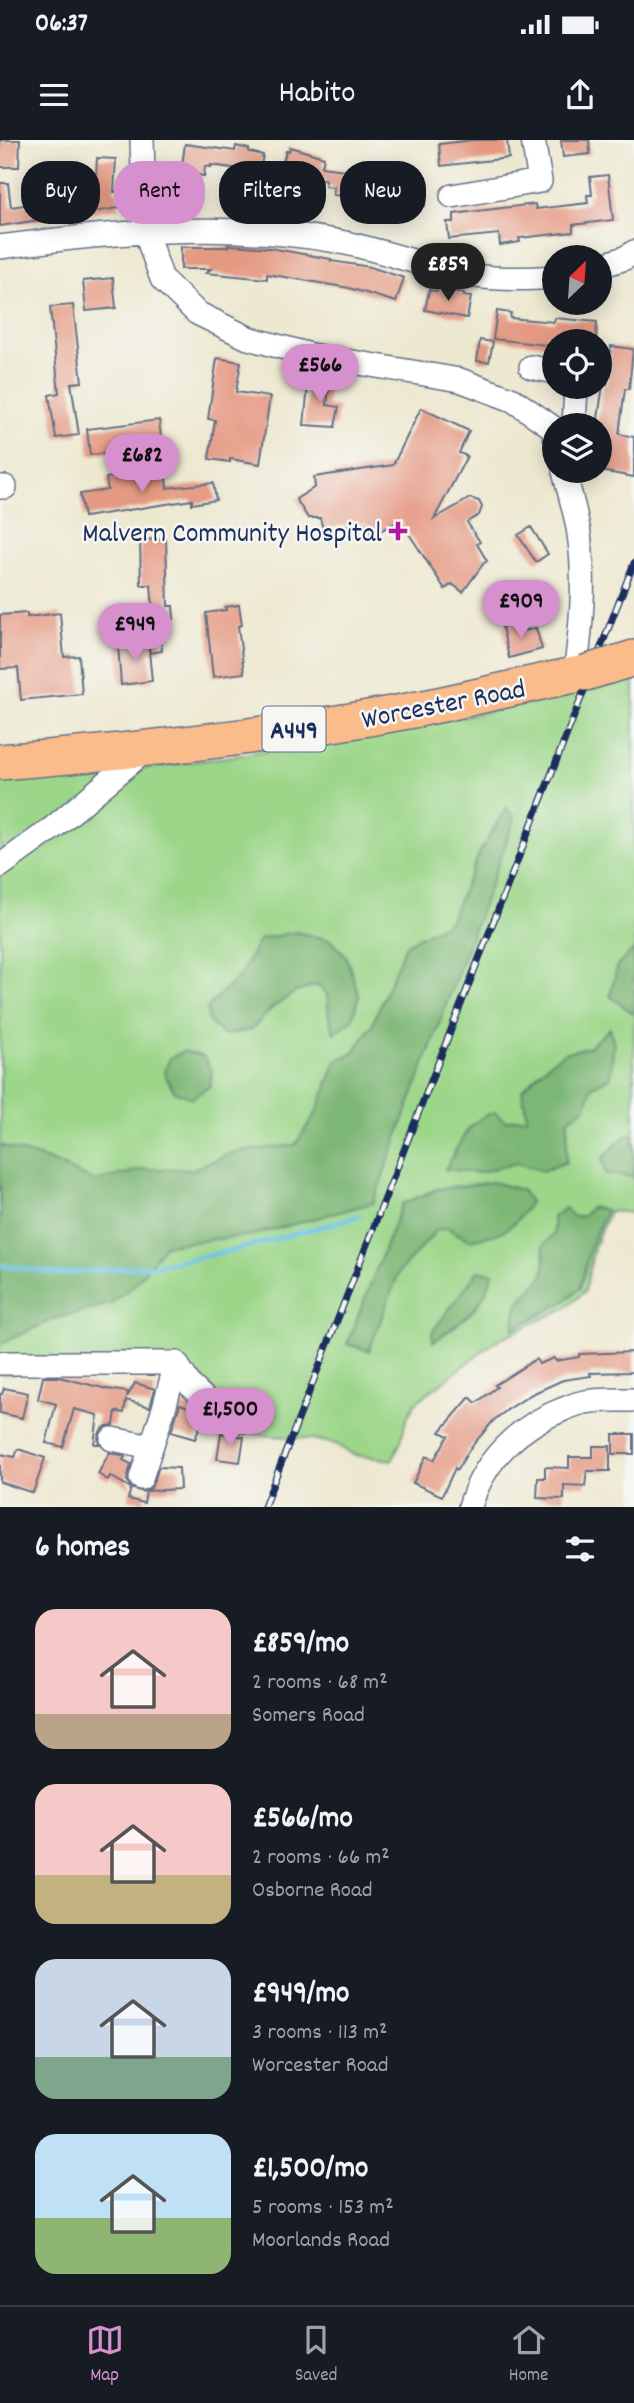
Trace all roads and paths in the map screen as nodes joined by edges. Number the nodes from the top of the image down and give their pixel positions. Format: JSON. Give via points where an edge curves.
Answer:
{"nodes":[{"id":1,"x":142,"y":140,"type":"edge"},
{"id":2,"x":533,"y":140,"type":"edge"},
{"id":3,"x":452,"y":196,"type":"dead end"},
{"id":4,"x":145,"y":231,"type":"junction"},
{"id":5,"x":0,"y":247,"type":"edge"},
{"id":6,"x":634,"y":252,"type":"edge"},
{"id":7,"x":612,"y":262,"type":"edge"},
{"id":8,"x":542,"y":278,"type":"edge"},
{"id":9,"x":531,"y":367,"type":"dead end"},
{"id":10,"x":542,"y":369,"type":"edge"},
{"id":11,"x":542,"y":421,"type":"edge"},
{"id":12,"x":567,"y":483,"type":"edge"},
{"id":13,"x":601,"y":668,"type":"edge"},
{"id":14,"x":149,"y":748,"type":"junction"},
{"id":15,"x":0,"y":762,"type":"edge"},
{"id":16,"x":0,"y":866,"type":"edge"},
{"id":17,"x":0,"y":1363,"type":"edge"},
{"id":18,"x":176,"y":1363,"type":"junction"},
{"id":19,"x":634,"y":1401,"type":"edge"},
{"id":20,"x":246,"y":1421,"type":"dead end"},
{"id":21,"x":112,"y":1439,"type":"dead end"},
{"id":22,"x":150,"y":1447,"type":"junction"},
{"id":23,"x":141,"y":1478,"type":"dead end"},
{"id":24,"x":470,"y":1507,"type":"edge"}],
"edges":[{"from":1,"to":4,"type":"street"},
{"from":2,"to":3,"type":"street","via":[[540,181]]},
{"from":4,"to":5,"type":"street"},
{"from":4,"to":8,"type":"street","via":[[215,229],[331,240],[474,276]]},
{"from":4,"to":11,"type":"street","via":[[162,279],[197,313],[248,338],[310,355],[460,380],[513,400]]},
{"from":6,"to":7,"type":"street"},
{"from":9,"to":10,"type":"street"},
{"from":12,"to":13,"type":"street","via":[[579,534],[583,606]]},
{"from":13,"to":14,"type":"highway","name":"Worcester Road","number":"A449","via":[[408,711]]},
{"from":14,"to":15,"type":"highway","name":"Worcester Road","number":"A449"},
{"from":14,"to":16,"type":"street"},
{"from":17,"to":18,"type":"street"},
{"from":18,"to":20,"type":"street","via":[[190,1385],[223,1417]]},
{"from":18,"to":22,"type":"street"},
{"from":19,"to":24,"type":"street","via":[[583,1402],[526,1428],[489,1466]]},
{"from":21,"to":22,"type":"street"},
{"from":22,"to":23,"type":"street"}]}
